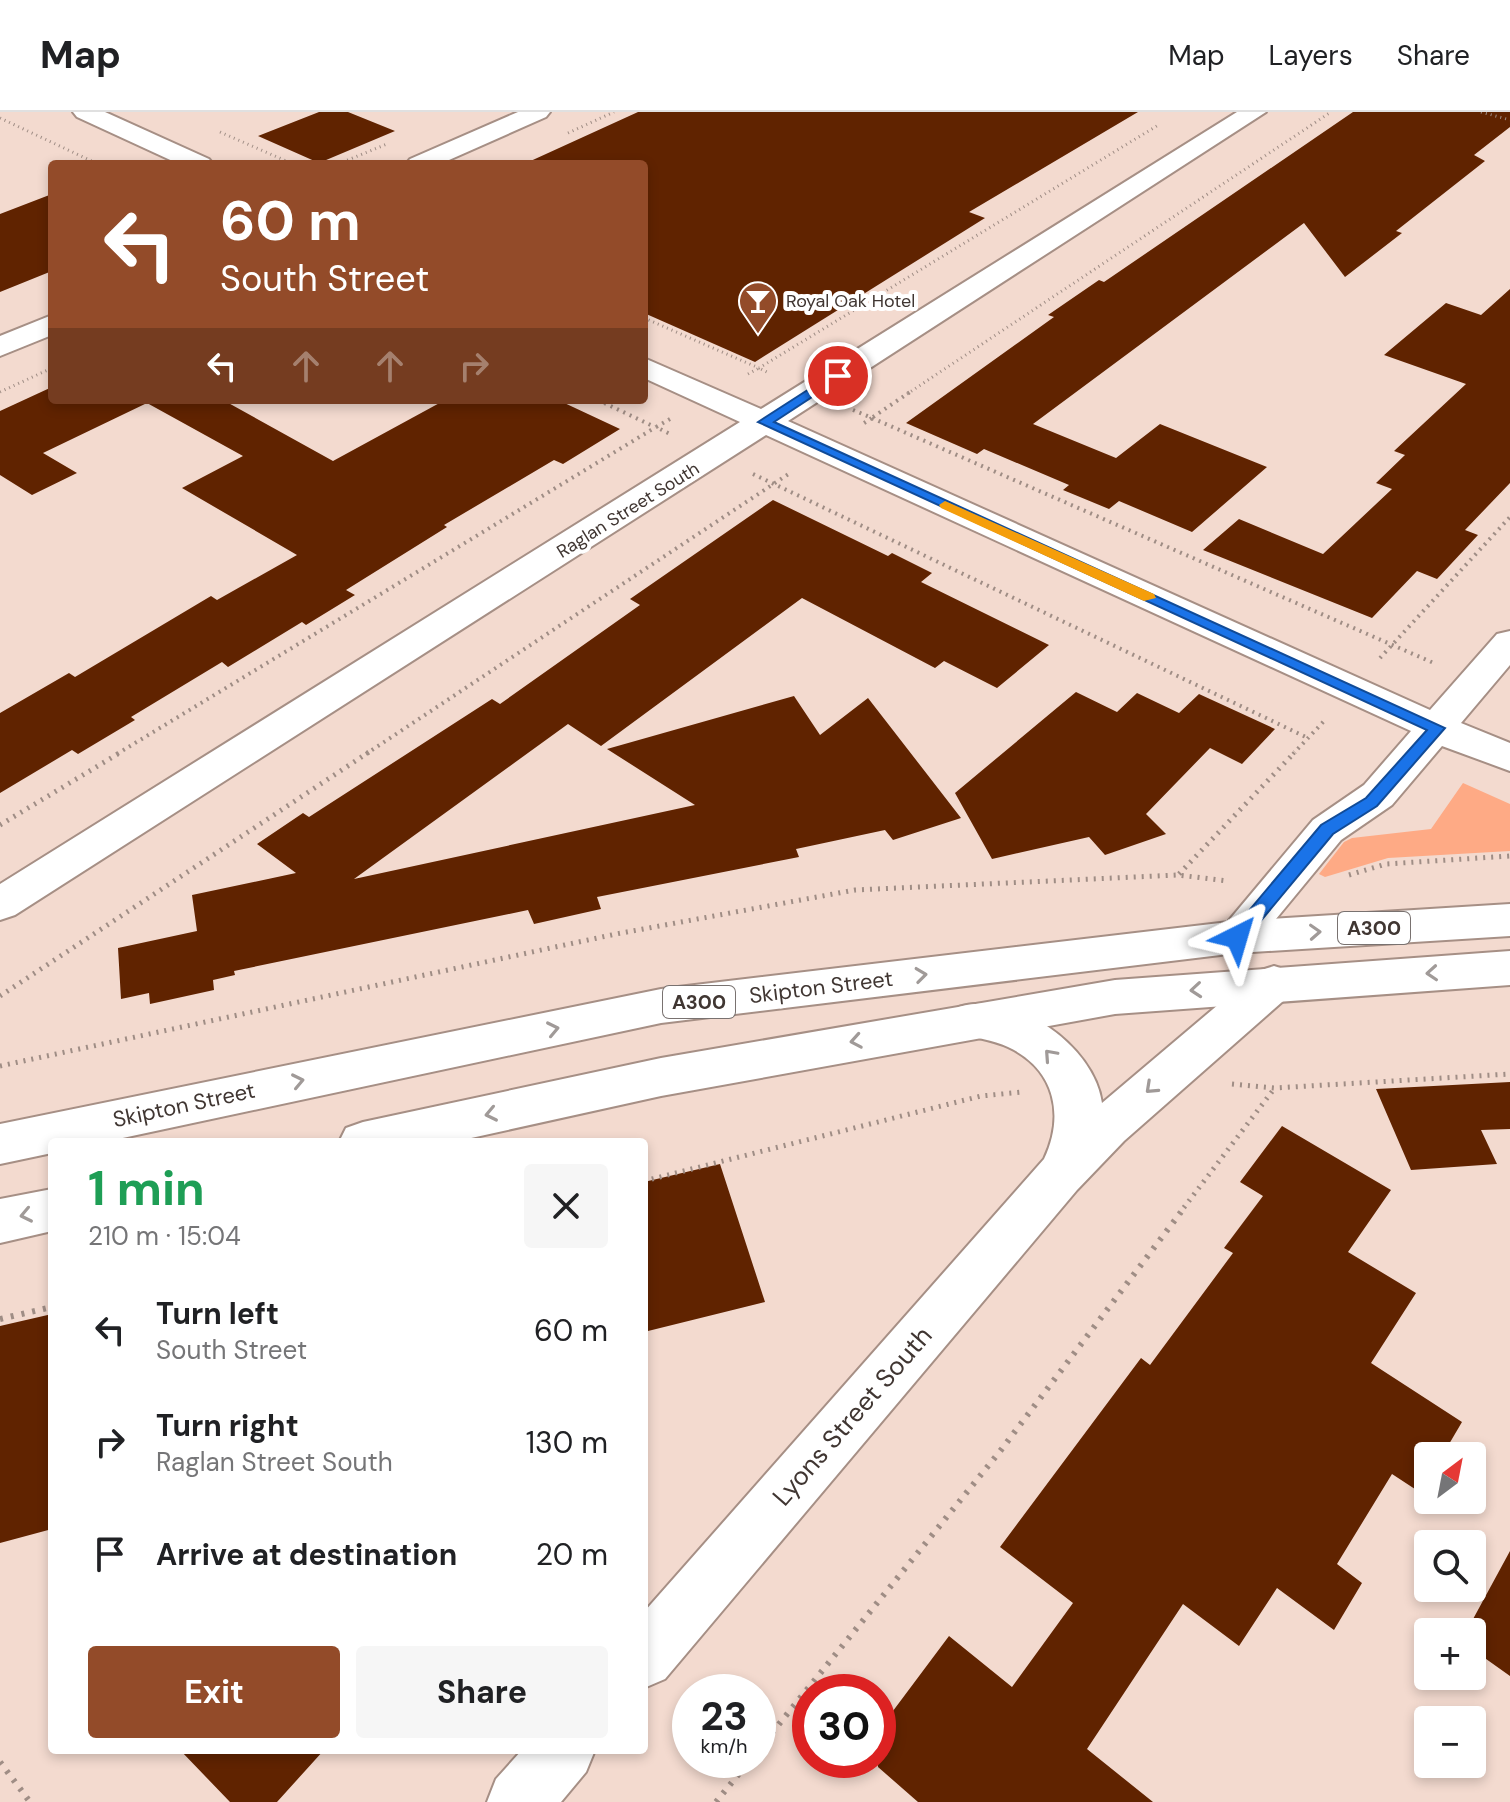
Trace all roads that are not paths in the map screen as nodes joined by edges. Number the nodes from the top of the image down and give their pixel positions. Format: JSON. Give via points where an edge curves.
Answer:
{"nodes":[{"id":1,"x":85,"y":112,"type":"edge"},
{"id":2,"x":538,"y":112,"type":"edge"},
{"id":3,"x":1254,"y":112,"type":"edge"},
{"id":4,"x":191,"y":160,"type":"edge"},
{"id":5,"x":428,"y":160,"type":"edge"},
{"id":6,"x":48,"y":326,"type":"edge"},
{"id":7,"x":0,"y":347,"type":"edge"},
{"id":8,"x":648,"y":369,"type":"edge"},
{"id":9,"x":764,"y":422,"type":"junction"},
{"id":10,"x":1510,"y":642,"type":"edge"},
{"id":11,"x":1437,"y":728,"type":"junction"},
{"id":12,"x":1510,"y":758,"type":"edge"},
{"id":13,"x":0,"y":904,"type":"edge"},
{"id":14,"x":1510,"y":920,"type":"edge"},
{"id":15,"x":1237,"y":937,"type":"junction"},
{"id":16,"x":1510,"y":968,"type":"edge"},
{"id":17,"x":1274,"y":983,"type":"junction"},
{"id":18,"x":975,"y":1020,"type":"junction"},
{"id":19,"x":381,"y":1138,"type":"edge"},
{"id":20,"x":0,"y":1144,"type":"edge"},
{"id":21,"x":1060,"y":1175,"type":"junction"},
{"id":22,"x":48,"y":1211,"type":"edge"},
{"id":23,"x":0,"y":1221,"type":"edge"},
{"id":24,"x":648,"y":1653,"type":"edge"},
{"id":25,"x":561,"y":1754,"type":"edge"},
{"id":26,"x":519,"y":1802,"type":"edge"}],
"edges":[{"from":1,"to":4,"type":"main road"},
{"from":2,"to":5,"type":"main road"},
{"from":3,"to":9,"type":"main road","name":"Raglan Street South"},
{"from":6,"to":7,"type":"main road"},
{"from":8,"to":9,"type":"main road"},
{"from":9,"to":11,"type":"main road"},
{"from":9,"to":13,"type":"main road","name":"Raglan Street South"},
{"from":10,"to":11,"type":"main road"},
{"from":11,"to":12,"type":"main road"},
{"from":11,"to":15,"type":"main road","via":[[1372,802],[1334,824]]},
{"from":15,"to":14,"type":"main road","name":"Skipton Street","number":"A300","one_way":true},
{"from":20,"to":15,"type":"main road","name":"Skipton Street","number":"A300","one_way":true,"via":[[661,1006]]},
{"from":16,"to":17,"type":"main road","number":"A300","one_way":true},
{"from":17,"to":18,"type":"main road","number":"A300","one_way":true,"via":[[1115,997]]},
{"from":17,"to":21,"type":"main road","name":"Lyons Street South","one_way":true,"via":[[1163,1077]]},
{"from":18,"to":19,"type":"main road","number":"A300","one_way":true,"via":[[661,1077]]},
{"from":21,"to":18,"type":"main road","name":"Lyons Street South","one_way":true,"via":[[1076,1146],[1082,1114],[1073,1086],[1036,1041]]},
{"from":21,"to":24,"type":"main road","name":"Lyons Street South"},
{"from":22,"to":23,"type":"main road","one_way":true},
{"from":25,"to":26,"type":"main road"}]}
